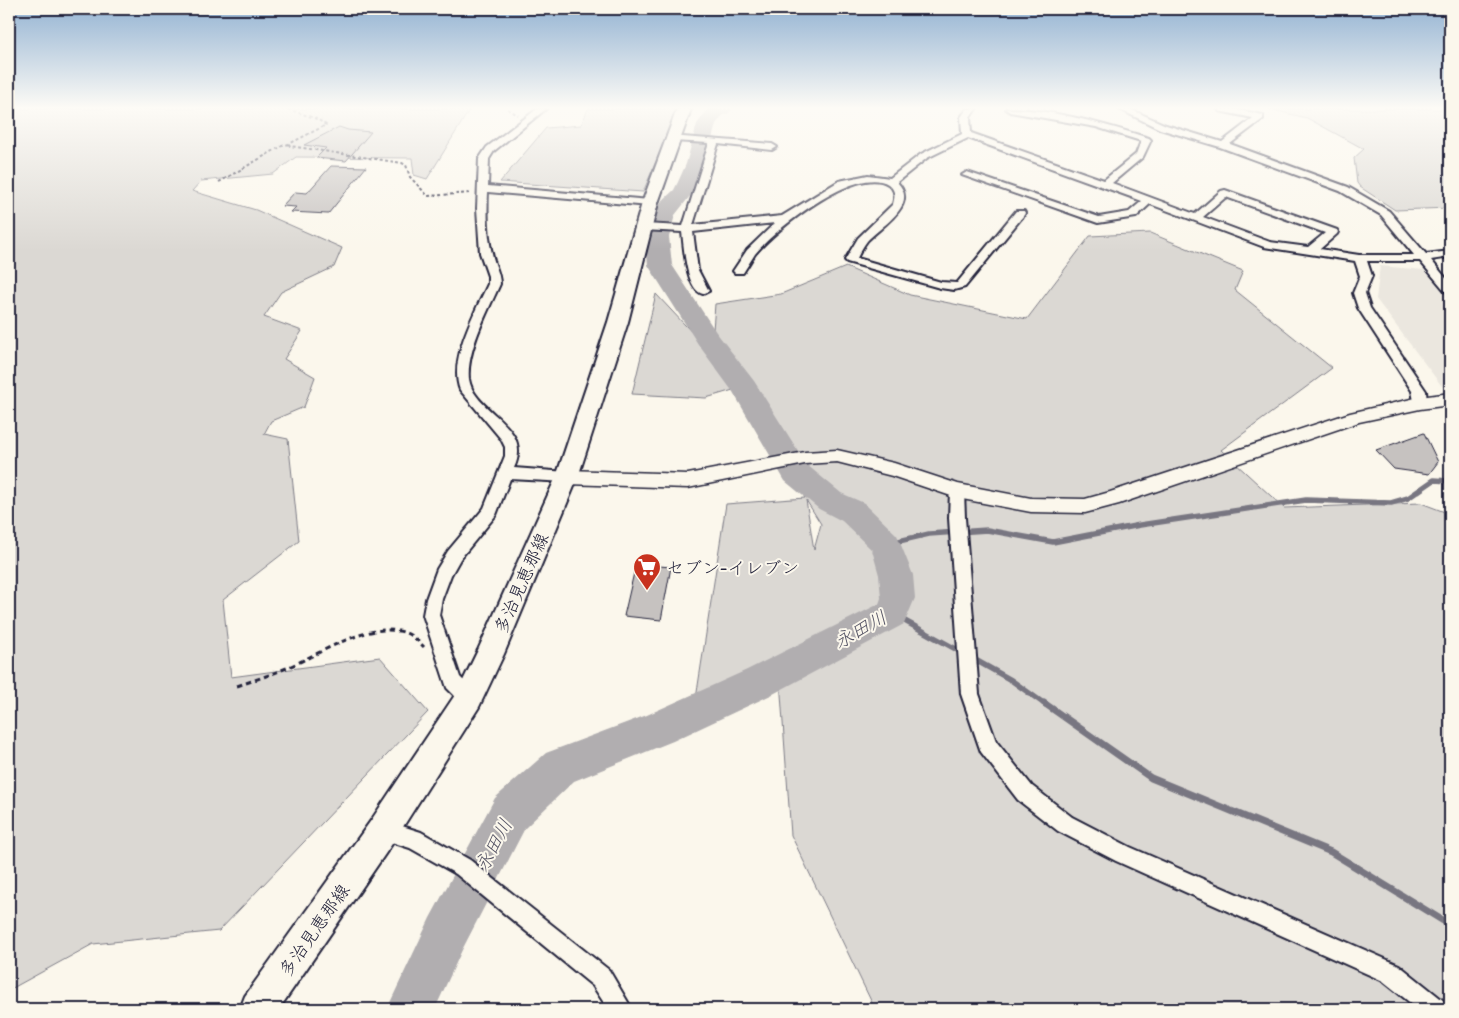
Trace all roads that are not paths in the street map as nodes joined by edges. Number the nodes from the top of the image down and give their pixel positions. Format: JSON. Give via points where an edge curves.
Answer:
{"nodes":[{"id":1,"x":485,"y":157,"type":"edge"},
{"id":2,"x":671,"y":157,"type":"edge"},
{"id":3,"x":706,"y":157,"type":"edge"},
{"id":4,"x":923,"y":157,"type":"edge"},
{"id":5,"x":1028,"y":157,"type":"edge"},
{"id":6,"x":1138,"y":157,"type":"edge"},
{"id":7,"x":1254,"y":157,"type":"edge"},
{"id":8,"x":967,"y":175,"type":"dead end"},
{"id":9,"x":891,"y":182,"type":"junction"},
{"id":10,"x":1105,"y":184,"type":"junction"},
{"id":11,"x":483,"y":191,"type":"junction"},
{"id":12,"x":1149,"y":200,"type":"junction"},
{"id":13,"x":1020,"y":213,"type":"dead end"},
{"id":14,"x":647,"y":219,"type":"junction"},
{"id":15,"x":785,"y":219,"type":"junction"},
{"id":16,"x":1195,"y":219,"type":"junction"},
{"id":17,"x":683,"y":229,"type":"junction"},
{"id":18,"x":1311,"y":251,"type":"junction"},
{"id":19,"x":1450,"y":254,"type":"edge"},
{"id":20,"x":1359,"y":258,"type":"junction"},
{"id":21,"x":1421,"y":258,"type":"junction"},
{"id":22,"x":739,"y":271,"type":"dead end"},
{"id":23,"x":1450,"y":290,"type":"edge"},
{"id":24,"x":703,"y":291,"type":"dead end"},
{"id":25,"x":1450,"y":399,"type":"edge"},
{"id":26,"x":1420,"y":403,"type":"junction"},
{"id":27,"x":505,"y":473,"type":"junction"},
{"id":28,"x":568,"y":477,"type":"junction"},
{"id":29,"x":956,"y":491,"type":"junction"},
{"id":30,"x":469,"y":698,"type":"junction"},
{"id":31,"x":383,"y":830,"type":"junction"},
{"id":32,"x":258,"y":1009,"type":"edge"},
{"id":33,"x":621,"y":1009,"type":"edge"},
{"id":34,"x":1436,"y":1009,"type":"edge"}],
"edges":[{"from":1,"to":11,"type":"street"},
{"from":2,"to":14,"type":"main road","name":"多治見恵那線"},
{"from":3,"to":17,"type":"street"},
{"from":4,"to":9,"type":"street"},
{"from":5,"to":10,"type":"street"},
{"from":6,"to":10,"type":"street"},
{"from":7,"to":21,"type":"street","via":[[1344,189],[1385,213]]},
{"from":8,"to":12,"type":"street","via":[[1098,220],[1132,215]]},
{"from":9,"to":13,"type":"street","via":[[898,186],[901,195],[898,205],[861,241],[851,260],[940,285],[962,285]]},
{"from":9,"to":15,"type":"street","via":[[868,178],[843,183]]},
{"from":10,"to":12,"type":"street"},
{"from":11,"to":14,"type":"street"},
{"from":11,"to":27,"type":"street","via":[[486,253],[494,284],[473,333],[462,368],[463,381],[470,396],[509,440],[513,455]]},
{"from":12,"to":16,"type":"street"},
{"from":14,"to":17,"type":"street"},
{"from":14,"to":28,"type":"main road","name":"多治見恵那線"},
{"from":15,"to":17,"type":"street"},
{"from":15,"to":22,"type":"street","via":[[751,252]]},
{"from":16,"to":18,"type":"street","via":[[1268,245]]},
{"from":16,"to":18,"type":"street","via":[[1225,193],[1333,232]]},
{"from":17,"to":24,"type":"street","via":[[692,270]]},
{"from":18,"to":20,"type":"street"},
{"from":19,"to":21,"type":"street"},
{"from":20,"to":21,"type":"street"},
{"from":20,"to":26,"type":"street","via":[[1367,270],[1367,279],[1359,293],[1364,308],[1419,391]]},
{"from":21,"to":23,"type":"street"},
{"from":25,"to":26,"type":"street"},
{"from":26,"to":29,"type":"street","via":[[1356,417],[1112,500],[1085,506],[1031,505]]},
{"from":27,"to":28,"type":"street"},
{"from":27,"to":30,"type":"street","via":[[492,511],[443,574],[431,615],[453,682]]},
{"from":28,"to":29,"type":"street","via":[[688,481],[805,458],[837,456],[894,470]]},
{"from":28,"to":30,"type":"main road","name":"多治見恵那線"},
{"from":29,"to":34,"type":"street","via":[[970,694],[988,746],[1025,793],[1065,824],[1123,854],[1391,973]]},
{"from":30,"to":31,"type":"main road","name":"多治見恵那線"},
{"from":31,"to":32,"type":"main road","name":"多治見恵那線"},
{"from":31,"to":33,"type":"street","via":[[414,839],[463,867],[510,902],[601,978]]}]}
